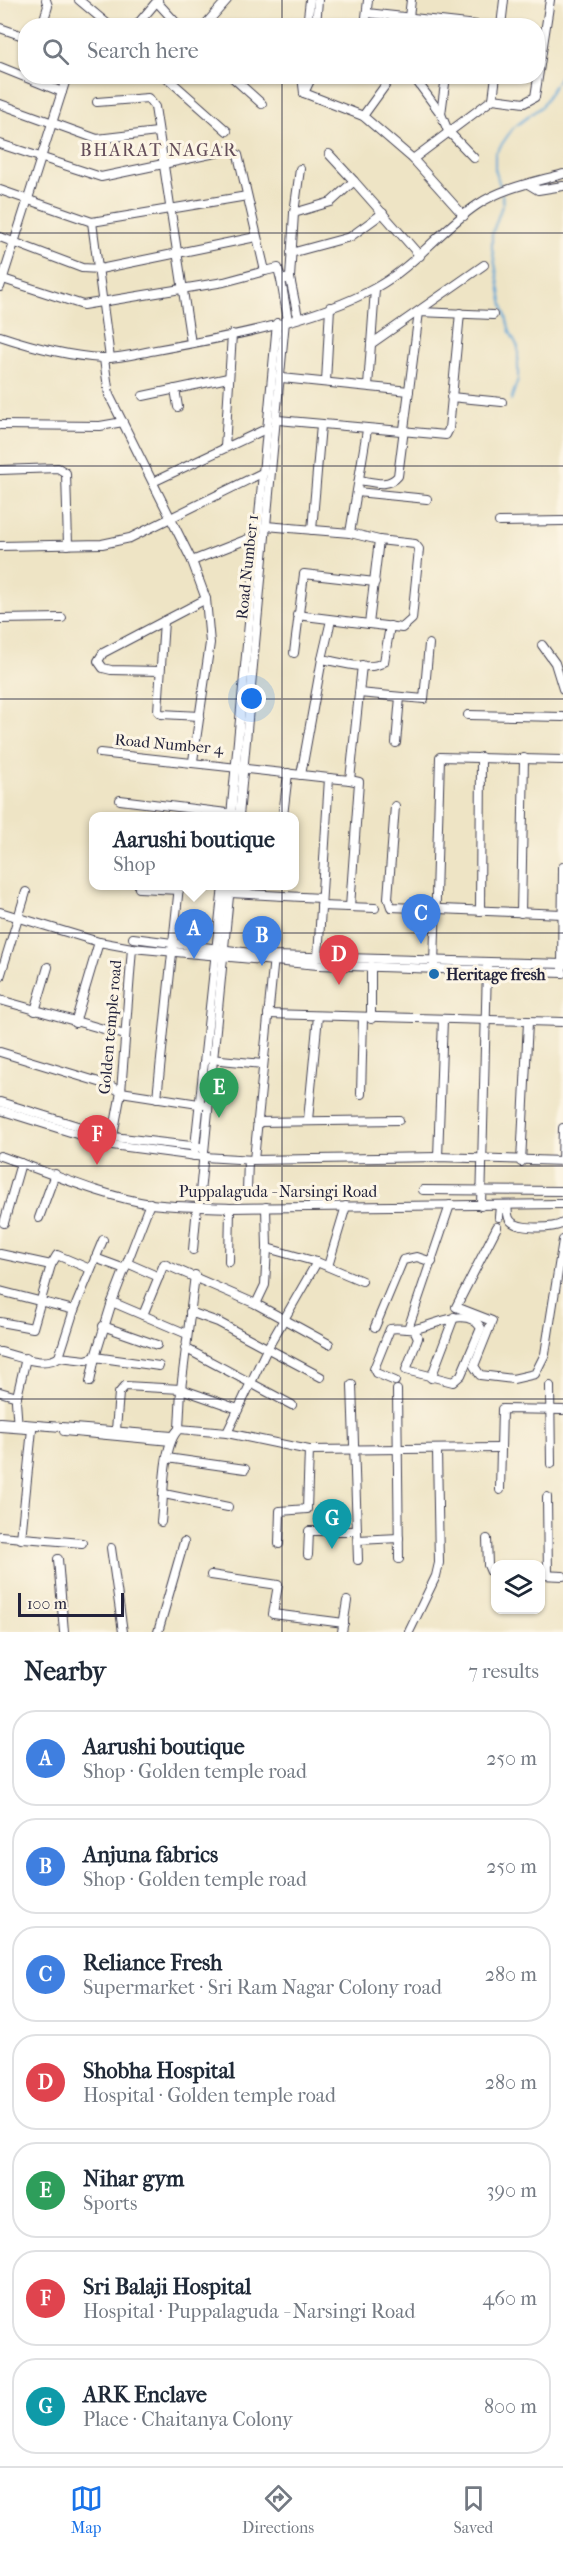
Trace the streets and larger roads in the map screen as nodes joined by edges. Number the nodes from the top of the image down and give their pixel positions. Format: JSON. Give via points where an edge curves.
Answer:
{"nodes":[{"id":1,"x":46,"y":0,"type":"edge"},
{"id":2,"x":79,"y":0,"type":"edge"},
{"id":3,"x":227,"y":0,"type":"edge"},
{"id":4,"x":310,"y":0,"type":"edge"},
{"id":5,"x":318,"y":0,"type":"edge"},
{"id":6,"x":368,"y":0,"type":"edge"},
{"id":7,"x":411,"y":0,"type":"edge"},
{"id":8,"x":504,"y":0,"type":"edge"},
{"id":9,"x":550,"y":0,"type":"edge"},
{"id":10,"x":158,"y":1,"type":"edge"},
{"id":11,"x":367,"y":13,"type":"junction"},
{"id":12,"x":409,"y":17,"type":"junction"},
{"id":13,"x":44,"y":18,"type":"edge"},
{"id":14,"x":100,"y":18,"type":"edge"},
{"id":15,"x":143,"y":18,"type":"edge"},
{"id":16,"x":172,"y":18,"type":"edge"},
{"id":17,"x":211,"y":18,"type":"edge"},
{"id":18,"x":309,"y":18,"type":"edge"},
{"id":19,"x":317,"y":18,"type":"edge"},
{"id":20,"x":366,"y":18,"type":"edge"},
{"id":21,"x":415,"y":18,"type":"edge"},
{"id":22,"x":502,"y":18,"type":"edge"},
{"id":23,"x":0,"y":28,"type":"edge"},
{"id":24,"x":545,"y":30,"type":"edge"},
{"id":25,"x":18,"y":34,"type":"edge"},
{"id":26,"x":0,"y":67,"type":"edge"},
{"id":27,"x":18,"y":74,"type":"edge"},
{"id":28,"x":43,"y":84,"type":"edge"},
{"id":29,"x":64,"y":84,"type":"edge"},
{"id":30,"x":174,"y":84,"type":"edge"},
{"id":31,"x":240,"y":84,"type":"edge"},
{"id":32,"x":303,"y":84,"type":"edge"},
{"id":33,"x":308,"y":84,"type":"edge"},
{"id":34,"x":386,"y":84,"type":"edge"},
{"id":35,"x":419,"y":84,"type":"edge"},
{"id":36,"x":445,"y":84,"type":"edge"},
{"id":37,"x":494,"y":84,"type":"edge"},
{"id":38,"x":536,"y":84,"type":"edge"},
{"id":39,"x":62,"y":92,"type":"junction"},
{"id":40,"x":304,"y":93,"type":"junction"},
{"id":41,"x":493,"y":99,"type":"junction"},
{"id":42,"x":97,"y":102,"type":"dead end"},
{"id":43,"x":0,"y":104,"type":"edge"},
{"id":44,"x":262,"y":104,"type":"dead end"},
{"id":45,"x":441,"y":114,"type":"junction"},
{"id":46,"x":363,"y":116,"type":"junction"},
{"id":47,"x":52,"y":123,"type":"junction"},
{"id":48,"x":227,"y":131,"type":"dead end"},
{"id":49,"x":448,"y":131,"type":"junction"},
{"id":50,"x":157,"y":132,"type":"junction"},
{"id":51,"x":0,"y":144,"type":"edge"},
{"id":52,"x":329,"y":154,"type":"dead end"},
{"id":53,"x":41,"y":158,"type":"junction"},
{"id":54,"x":474,"y":158,"type":"dead end"},
{"id":55,"x":413,"y":159,"type":"junction"},
{"id":56,"x":163,"y":166,"type":"junction"},
{"id":57,"x":300,"y":169,"type":"dead end"},
{"id":58,"x":563,"y":174,"type":"edge"},
{"id":59,"x":354,"y":181,"type":"junction"},
{"id":60,"x":528,"y":184,"type":"junction"},
{"id":61,"x":563,"y":186,"type":"edge"},
{"id":62,"x":0,"y":190,"type":"edge"},
{"id":63,"x":247,"y":196,"type":"junction"},
{"id":64,"x":28,"y":200,"type":"junction"},
{"id":65,"x":172,"y":208,"type":"junction"},
{"id":66,"x":294,"y":213,"type":"junction"},
{"id":67,"x":383,"y":213,"type":"junction"},
{"id":68,"x":464,"y":216,"type":"junction"},
{"id":69,"x":92,"y":222,"type":"junction"},
{"id":70,"x":0,"y":237,"type":"edge"},
{"id":71,"x":256,"y":237,"type":"junction"},
{"id":72,"x":14,"y":242,"type":"junction"},
{"id":73,"x":179,"y":253,"type":"junction"},
{"id":74,"x":291,"y":253,"type":"junction"},
{"id":75,"x":420,"y":256,"type":"junction"},
{"id":76,"x":484,"y":265,"type":"dead end"},
{"id":77,"x":100,"y":269,"type":"junction"},
{"id":78,"x":265,"y":271,"type":"junction"},
{"id":79,"x":285,"y":279,"type":"junction"},
{"id":80,"x":1,"y":281,"type":"edge"},
{"id":81,"x":375,"y":289,"type":"junction"},
{"id":82,"x":184,"y":290,"type":"junction"},
{"id":83,"x":103,"y":303,"type":"junction"},
{"id":84,"x":330,"y":307,"type":"junction"},
{"id":85,"x":419,"y":312,"type":"junction"},
{"id":86,"x":460,"y":313,"type":"junction"},
{"id":87,"x":493,"y":315,"type":"dead end"},
{"id":88,"x":287,"y":320,"type":"junction"},
{"id":89,"x":232,"y":334,"type":"junction"},
{"id":90,"x":0,"y":336,"type":"edge"},
{"id":91,"x":191,"y":343,"type":"junction"},
{"id":92,"x":371,"y":344,"type":"junction"},
{"id":93,"x":107,"y":358,"type":"junction"},
{"id":94,"x":228,"y":378,"type":"junction"},
{"id":95,"x":282,"y":378,"type":"junction"},
{"id":96,"x":326,"y":382,"type":"junction"},
{"id":97,"x":369,"y":386,"type":"junction"},
{"id":98,"x":175,"y":389,"type":"junction"},
{"id":99,"x":410,"y":391,"type":"junction"},
{"id":100,"x":142,"y":396,"type":"dead end"},
{"id":101,"x":452,"y":398,"type":"junction"},
{"id":102,"x":502,"y":402,"type":"dead end"},
{"id":103,"x":178,"y":407,"type":"dead end"},
{"id":104,"x":278,"y":420,"type":"junction"},
{"id":105,"x":123,"y":422,"type":"junction"},
{"id":106,"x":0,"y":425,"type":"edge"},
{"id":107,"x":321,"y":425,"type":"junction"},
{"id":108,"x":268,"y":428,"type":"junction"},
{"id":109,"x":367,"y":430,"type":"junction"},
{"id":110,"x":404,"y":432,"type":"junction"},
{"id":111,"x":225,"y":447,"type":"junction"},
{"id":112,"x":0,"y":470,"type":"edge"},
{"id":113,"x":264,"y":472,"type":"junction"},
{"id":114,"x":359,"y":480,"type":"junction"},
{"id":115,"x":153,"y":482,"type":"junction"},
{"id":116,"x":357,"y":492,"type":"junction"},
{"id":117,"x":427,"y":499,"type":"dead end"},
{"id":118,"x":171,"y":518,"type":"junction"},
{"id":119,"x":563,"y":521,"type":"edge"},
{"id":120,"x":499,"y":522,"type":"dead end"},
{"id":121,"x":266,"y":526,"type":"junction"},
{"id":122,"x":312,"y":530,"type":"junction"},
{"id":123,"x":350,"y":533,"type":"junction"},
{"id":124,"x":258,"y":535,"type":"junction"},
{"id":125,"x":379,"y":540,"type":"junction"},
{"id":126,"x":68,"y":545,"type":"junction"},
{"id":127,"x":0,"y":546,"type":"edge"},
{"id":128,"x":192,"y":561,"type":"junction"},
{"id":129,"x":375,"y":582,"type":"junction"},
{"id":130,"x":206,"y":598,"type":"junction"},
{"id":131,"x":297,"y":615,"type":"junction"},
{"id":132,"x":62,"y":618,"type":"dead end"},
{"id":133,"x":0,"y":619,"type":"edge"},
{"id":134,"x":331,"y":620,"type":"junction"},
{"id":135,"x":164,"y":621,"type":"junction"},
{"id":136,"x":369,"y":624,"type":"junction"},
{"id":137,"x":390,"y":626,"type":"junction"},
{"id":138,"x":429,"y":644,"type":"dead end"},
{"id":139,"x":542,"y":645,"type":"dead end"},
{"id":140,"x":294,"y":653,"type":"dead end"},
{"id":141,"x":322,"y":659,"type":"junction"},
{"id":142,"x":362,"y":665,"type":"junction"},
{"id":143,"x":160,"y":671,"type":"junction"},
{"id":144,"x":563,"y":688,"type":"edge"},
{"id":145,"x":359,"y":693,"type":"junction"},
{"id":146,"x":400,"y":697,"type":"junction"},
{"id":147,"x":200,"y":716,"type":"junction"},
{"id":148,"x":468,"y":716,"type":"dead end"},
{"id":149,"x":563,"y":717,"type":"edge"},
{"id":150,"x":396,"y":743,"type":"dead end"},
{"id":151,"x":100,"y":753,"type":"dead end"},
{"id":152,"x":481,"y":757,"type":"junction"},
{"id":153,"x":524,"y":758,"type":"junction"},
{"id":154,"x":563,"y":760,"type":"edge"},
{"id":155,"x":193,"y":761,"type":"junction"},
{"id":156,"x":240,"y":766,"type":"junction"},
{"id":157,"x":288,"y":773,"type":"junction"},
{"id":158,"x":301,"y":774,"type":"junction"},
{"id":159,"x":329,"y":778,"type":"junction"},
{"id":160,"x":350,"y":780,"type":"junction"},
{"id":161,"x":120,"y":800,"type":"dead end"},
{"id":162,"x":395,"y":806,"type":"dead end"},
{"id":163,"x":212,"y":812,"type":"edge"},
{"id":164,"x":235,"y":812,"type":"edge"},
{"id":165,"x":283,"y":812,"type":"edge"},
{"id":166,"x":563,"y":867,"type":"edge"},
{"id":167,"x":179,"y":890,"type":"edge"},
{"id":168,"x":223,"y":890,"type":"edge"},
{"id":169,"x":230,"y":890,"type":"edge"},
{"id":170,"x":237,"y":890,"type":"edge"},
{"id":171,"x":26,"y":892,"type":"dead end"},
{"id":172,"x":321,"y":902,"type":"junction"},
{"id":173,"x":350,"y":907,"type":"junction"},
{"id":174,"x":375,"y":908,"type":"dead end"},
{"id":175,"x":436,"y":910,"type":"junction"},
{"id":176,"x":480,"y":911,"type":"junction"},
{"id":177,"x":0,"y":912,"type":"edge"},
{"id":178,"x":521,"y":913,"type":"junction"},
{"id":179,"x":562,"y":914,"type":"edge"},
{"id":180,"x":18,"y":918,"type":"junction"},
{"id":181,"x":99,"y":942,"type":"junction"},
{"id":182,"x":133,"y":943,"type":"junction"},
{"id":183,"x":173,"y":948,"type":"junction"},
{"id":184,"x":219,"y":953,"type":"junction"},
{"id":185,"x":318,"y":957,"type":"junction"},
{"id":186,"x":274,"y":959,"type":"junction"},
{"id":187,"x":380,"y":963,"type":"junction"},
{"id":188,"x":434,"y":964,"type":"junction"},
{"id":189,"x":487,"y":966,"type":"junction"},
{"id":190,"x":48,"y":967,"type":"dead end"},
{"id":191,"x":562,"y":969,"type":"edge"},
{"id":192,"x":0,"y":977,"type":"edge"},
{"id":193,"x":0,"y":1000,"type":"edge"},
{"id":194,"x":35,"y":1011,"type":"junction"},
{"id":195,"x":268,"y":1014,"type":"junction"},
{"id":196,"x":318,"y":1016,"type":"junction"},
{"id":197,"x":367,"y":1018,"type":"junction"},
{"id":198,"x":443,"y":1019,"type":"junction"},
{"id":199,"x":484,"y":1020,"type":"junction"},
{"id":200,"x":528,"y":1022,"type":"junction"},
{"id":201,"x":563,"y":1022,"type":"edge"},
{"id":202,"x":75,"y":1023,"type":"junction"},
{"id":203,"x":125,"y":1035,"type":"junction"},
{"id":204,"x":0,"y":1052,"type":"edge"},
{"id":205,"x":210,"y":1059,"type":"junction"},
{"id":206,"x":263,"y":1064,"type":"junction"},
{"id":207,"x":121,"y":1092,"type":"junction"},
{"id":208,"x":361,"y":1094,"type":"dead end"},
{"id":209,"x":157,"y":1098,"type":"junction"},
{"id":210,"x":0,"y":1102,"type":"edge"},
{"id":211,"x":205,"y":1105,"type":"junction"},
{"id":212,"x":0,"y":1110,"type":"edge"},
{"id":213,"x":308,"y":1120,"type":"junction"},
{"id":214,"x":399,"y":1120,"type":"dead end"},
{"id":215,"x":257,"y":1122,"type":"junction"},
{"id":216,"x":563,"y":1128,"type":"edge"},
{"id":217,"x":112,"y":1141,"type":"junction"},
{"id":218,"x":200,"y":1152,"type":"junction"},
{"id":219,"x":0,"y":1156,"type":"edge"},
{"id":220,"x":438,"y":1157,"type":"junction"},
{"id":221,"x":480,"y":1158,"type":"junction"},
{"id":222,"x":251,"y":1160,"type":"junction"},
{"id":223,"x":562,"y":1161,"type":"edge"},
{"id":224,"x":521,"y":1162,"type":"junction"},
{"id":225,"x":21,"y":1163,"type":"junction"},
{"id":226,"x":55,"y":1174,"type":"junction"},
{"id":227,"x":423,"y":1190,"type":"dead end"},
{"id":228,"x":247,"y":1191,"type":"dead end"},
{"id":229,"x":481,"y":1191,"type":"junction"},
{"id":230,"x":563,"y":1191,"type":"edge"},
{"id":231,"x":200,"y":1193,"type":"dead end"},
{"id":232,"x":150,"y":1203,"type":"junction"},
{"id":233,"x":563,"y":1204,"type":"edge"},
{"id":234,"x":450,"y":1205,"type":"junction"},
{"id":235,"x":504,"y":1205,"type":"junction"},
{"id":236,"x":346,"y":1206,"type":"junction"},
{"id":237,"x":481,"y":1206,"type":"junction"},
{"id":238,"x":197,"y":1207,"type":"junction"},
{"id":239,"x":266,"y":1207,"type":"junction"},
{"id":240,"x":230,"y":1208,"type":"junction"},
{"id":241,"x":499,"y":1217,"type":"dead end"},
{"id":242,"x":39,"y":1218,"type":"dead end"},
{"id":243,"x":4,"y":1223,"type":"dead end"},
{"id":244,"x":563,"y":1223,"type":"edge"},
{"id":245,"x":497,"y":1227,"type":"dead end"},
{"id":246,"x":563,"y":1239,"type":"edge"},
{"id":247,"x":103,"y":1240,"type":"dead end"},
{"id":248,"x":267,"y":1248,"type":"junction"},
{"id":249,"x":193,"y":1250,"type":"dead end"},
{"id":250,"x":0,"y":1254,"type":"edge"},
{"id":251,"x":95,"y":1258,"type":"junction"},
{"id":252,"x":229,"y":1262,"type":"dead end"},
{"id":253,"x":317,"y":1262,"type":"junction"},
{"id":254,"x":432,"y":1262,"type":"junction"},
{"id":255,"x":51,"y":1265,"type":"junction"},
{"id":256,"x":126,"y":1266,"type":"junction"},
{"id":257,"x":328,"y":1266,"type":"junction"},
{"id":258,"x":90,"y":1269,"type":"junction"},
{"id":259,"x":195,"y":1275,"type":"junction"},
{"id":260,"x":159,"y":1277,"type":"junction"},
{"id":261,"x":362,"y":1281,"type":"dead end"},
{"id":262,"x":0,"y":1291,"type":"edge"},
{"id":263,"x":41,"y":1301,"type":"junction"},
{"id":264,"x":112,"y":1302,"type":"junction"},
{"id":265,"x":256,"y":1304,"type":"junction"},
{"id":266,"x":74,"y":1310,"type":"junction"},
{"id":267,"x":190,"y":1312,"type":"junction"},
{"id":268,"x":143,"y":1315,"type":"junction"},
{"id":269,"x":454,"y":1317,"type":"junction"},
{"id":270,"x":285,"y":1320,"type":"junction"},
{"id":271,"x":0,"y":1322,"type":"edge"},
{"id":272,"x":103,"y":1326,"type":"junction"},
{"id":273,"x":375,"y":1327,"type":"dead end"},
{"id":274,"x":411,"y":1329,"type":"junction"},
{"id":275,"x":187,"y":1334,"type":"junction"},
{"id":276,"x":329,"y":1344,"type":"dead end"},
{"id":277,"x":158,"y":1345,"type":"dead end"},
{"id":278,"x":185,"y":1348,"type":"junction"},
{"id":279,"x":267,"y":1349,"type":"junction"},
{"id":280,"x":0,"y":1352,"type":"edge"},
{"id":281,"x":60,"y":1357,"type":"junction"},
{"id":282,"x":95,"y":1357,"type":"junction"},
{"id":283,"x":26,"y":1358,"type":"junction"},
{"id":284,"x":159,"y":1366,"type":"dead end"},
{"id":285,"x":321,"y":1377,"type":"dead end"},
{"id":286,"x":431,"y":1378,"type":"junction"},
{"id":287,"x":90,"y":1382,"type":"dead end"},
{"id":288,"x":249,"y":1384,"type":"junction"},
{"id":289,"x":352,"y":1385,"type":"dead end"},
{"id":290,"x":550,"y":1386,"type":"dead end"},
{"id":291,"x":111,"y":1388,"type":"dead end"},
{"id":292,"x":121,"y":1388,"type":"junction"},
{"id":293,"x":181,"y":1389,"type":"junction"},
{"id":294,"x":0,"y":1392,"type":"edge"},
{"id":295,"x":17,"y":1397,"type":"junction"},
{"id":296,"x":292,"y":1405,"type":"dead end"},
{"id":297,"x":238,"y":1410,"type":"junction"},
{"id":298,"x":551,"y":1410,"type":"junction"},
{"id":299,"x":563,"y":1410,"type":"edge"},
{"id":300,"x":0,"y":1422,"type":"edge"},
{"id":301,"x":18,"y":1426,"type":"junction"},
{"id":302,"x":0,"y":1428,"type":"edge"},
{"id":303,"x":32,"y":1429,"type":"junction"},
{"id":304,"x":179,"y":1429,"type":"junction"},
{"id":305,"x":116,"y":1430,"type":"junction"},
{"id":306,"x":227,"y":1433,"type":"junction"},
{"id":307,"x":171,"y":1438,"type":"junction"},
{"id":308,"x":499,"y":1448,"type":"junction"},
{"id":309,"x":309,"y":1450,"type":"junction"},
{"id":310,"x":437,"y":1450,"type":"junction"},
{"id":311,"x":355,"y":1451,"type":"junction"},
{"id":312,"x":396,"y":1451,"type":"junction"},
{"id":313,"x":167,"y":1458,"type":"junction"},
{"id":314,"x":551,"y":1464,"type":"dead end"},
{"id":315,"x":244,"y":1469,"type":"dead end"},
{"id":316,"x":500,"y":1490,"type":"dead end"},
{"id":317,"x":164,"y":1494,"type":"junction"},
{"id":318,"x":547,"y":1497,"type":"dead end"},
{"id":319,"x":228,"y":1507,"type":"dead end"},
{"id":320,"x":161,"y":1522,"type":"dead end"},
{"id":321,"x":0,"y":1536,"type":"edge"},
{"id":322,"x":358,"y":1536,"type":"junction"},
{"id":323,"x":399,"y":1538,"type":"junction"},
{"id":324,"x":21,"y":1539,"type":"junction"},
{"id":325,"x":487,"y":1539,"type":"dead end"},
{"id":326,"x":184,"y":1542,"type":"dead end"},
{"id":327,"x":82,"y":1543,"type":"dead end"},
{"id":328,"x":279,"y":1544,"type":"dead end"},
{"id":329,"x":111,"y":1548,"type":"dead end"},
{"id":330,"x":308,"y":1555,"type":"dead end"},
{"id":331,"x":58,"y":1559,"type":"dead end"},
{"id":332,"x":399,"y":1559,"type":"dead end"},
{"id":333,"x":358,"y":1560,"type":"dead end"},
{"id":334,"x":545,"y":1560,"type":"edge"},
{"id":335,"x":491,"y":1572,"type":"edge"},
{"id":336,"x":212,"y":1575,"type":"dead end"},
{"id":337,"x":545,"y":1575,"type":"edge"},
{"id":338,"x":563,"y":1576,"type":"edge"},
{"id":339,"x":347,"y":1601,"type":"dead end"},
{"id":340,"x":343,"y":1627,"type":"edge"},
{"id":341,"x":64,"y":1632,"type":"edge"},
{"id":342,"x":123,"y":1632,"type":"edge"},
{"id":343,"x":158,"y":1632,"type":"edge"},
{"id":344,"x":409,"y":1632,"type":"edge"}],
"edges":[{"from":1,"to":13,"type":"street"},
{"from":2,"to":14,"type":"street"},
{"from":3,"to":17,"type":"street"},
{"from":4,"to":18,"type":"street"},
{"from":5,"to":19,"type":"street"},
{"from":6,"to":11,"type":"street"},
{"from":7,"to":12,"type":"street"},
{"from":8,"to":22,"type":"street"},
{"from":9,"to":24,"type":"street"},
{"from":10,"to":15,"type":"street"},
{"from":10,"to":16,"type":"street"},
{"from":11,"to":12,"type":"street"},
{"from":11,"to":20,"type":"street"},
{"from":12,"to":21,"type":"street"},
{"from":23,"to":25,"type":"street"},
{"from":26,"to":27,"type":"street"},
{"from":28,"to":39,"type":"street"},
{"from":29,"to":39,"type":"street"},
{"from":30,"to":48,"type":"street"},
{"from":31,"to":44,"type":"street"},
{"from":32,"to":40,"type":"street"},
{"from":33,"to":40,"type":"street"},
{"from":34,"to":46,"type":"street"},
{"from":35,"to":45,"type":"street"},
{"from":36,"to":45,"type":"street"},
{"from":37,"to":41,"type":"street"},
{"from":38,"to":41,"type":"street","via":[[534,97],[524,103]]},
{"from":39,"to":47,"type":"street"},
{"from":40,"to":46,"type":"street"},
{"from":41,"to":49,"type":"street"},
{"from":42,"to":50,"type":"street","via":[[148,98],[155,107]]},
{"from":43,"to":47,"type":"street"},
{"from":45,"to":49,"type":"street"},
{"from":46,"to":55,"type":"street"},
{"from":47,"to":50,"type":"street","via":[[97,139]]},
{"from":47,"to":53,"type":"street"},
{"from":49,"to":54,"type":"street"},
{"from":49,"to":55,"type":"street"},
{"from":50,"to":56,"type":"street"},
{"from":51,"to":53,"type":"street"},
{"from":52,"to":59,"type":"street"},
{"from":53,"to":56,"type":"street","via":[[101,177]]},
{"from":53,"to":64,"type":"street"},
{"from":55,"to":68,"type":"street"},
{"from":56,"to":63,"type":"street","via":[[235,151]]},
{"from":56,"to":65,"type":"street"},
{"from":57,"to":66,"type":"street"},
{"from":58,"to":60,"type":"street"},
{"from":59,"to":66,"type":"street","via":[[331,202]]},
{"from":59,"to":67,"type":"street"},
{"from":60,"to":61,"type":"street","via":[[538,190]]},
{"from":60,"to":68,"type":"street","via":[[495,196]]},
{"from":62,"to":64,"type":"street"},
{"from":63,"to":65,"type":"street"},
{"from":63,"to":71,"type":"street"},
{"from":64,"to":69,"type":"street"},
{"from":64,"to":72,"type":"street"},
{"from":65,"to":69,"type":"street"},
{"from":65,"to":73,"type":"street"},
{"from":66,"to":74,"type":"street"},
{"from":67,"to":74,"type":"street","via":[[350,237]]},
{"from":67,"to":75,"type":"street"},
{"from":68,"to":75,"type":"street"},
{"from":69,"to":77,"type":"street"},
{"from":70,"to":72,"type":"street"},
{"from":71,"to":73,"type":"street"},
{"from":71,"to":78,"type":"street"},
{"from":72,"to":77,"type":"street","via":[[82,268]]},
{"from":72,"to":80,"type":"street"},
{"from":73,"to":77,"type":"street"},
{"from":73,"to":82,"type":"street"},
{"from":74,"to":79,"type":"street"},
{"from":75,"to":81,"type":"street"},
{"from":76,"to":85,"type":"street"},
{"from":77,"to":83,"type":"street"},
{"from":78,"to":79,"type":"street","via":[[278,268]]},
{"from":78,"to":82,"type":"street"},
{"from":79,"to":88,"type":"street"},
{"from":80,"to":83,"type":"street","via":[[83,305]]},
{"from":81,"to":84,"type":"street"},
{"from":81,"to":92,"type":"street"},
{"from":82,"to":83,"type":"street"},
{"from":82,"to":91,"type":"street"},
{"from":83,"to":93,"type":"street"},
{"from":84,"to":88,"type":"street"},
{"from":84,"to":96,"type":"street"},
{"from":85,"to":86,"type":"street"},
{"from":85,"to":92,"type":"street"},
{"from":85,"to":99,"type":"street"},
{"from":86,"to":87,"type":"street"},
{"from":86,"to":101,"type":"street"},
{"from":88,"to":89,"type":"street"},
{"from":88,"to":95,"type":"street","name":"Road Number 1"},
{"from":88,"to":108,"type":"street","name":"Road Number 1"},
{"from":89,"to":91,"type":"street"},
{"from":89,"to":94,"type":"street"},
{"from":90,"to":93,"type":"street","via":[[39,348]]},
{"from":91,"to":93,"type":"street"},
{"from":92,"to":97,"type":"street"},
{"from":93,"to":105,"type":"street","via":[[110,395]]},
{"from":94,"to":98,"type":"street"},
{"from":94,"to":111,"type":"street"},
{"from":95,"to":96,"type":"street"},
{"from":95,"to":104,"type":"street","name":"Road Number 1"},
{"from":96,"to":97,"type":"street"},
{"from":97,"to":99,"type":"street"},
{"from":98,"to":100,"type":"street"},
{"from":98,"to":103,"type":"street"},
{"from":99,"to":110,"type":"street"},
{"from":101,"to":102,"type":"street"},
{"from":101,"to":110,"type":"street","via":[[446,435]]},
{"from":104,"to":107,"type":"street"},
{"from":104,"to":121,"type":"street","name":"Road Number 1"},
{"from":105,"to":106,"type":"street","via":[[100,426]]},
{"from":105,"to":115,"type":"street"},
{"from":107,"to":109,"type":"street"},
{"from":107,"to":122,"type":"street"},
{"from":108,"to":111,"type":"street"},
{"from":108,"to":113,"type":"street","name":"Road Number 1"},
{"from":109,"to":110,"type":"street"},
{"from":109,"to":114,"type":"street"},
{"from":110,"to":114,"type":"street","via":[[394,482]]},
{"from":111,"to":115,"type":"street"},
{"from":112,"to":126,"type":"street","via":[[58,468],[66,473]]},
{"from":113,"to":118,"type":"street"},
{"from":113,"to":124,"type":"street","name":"Road Number 1"},
{"from":114,"to":116,"type":"street"},
{"from":115,"to":118,"type":"street"},
{"from":116,"to":117,"type":"street"},
{"from":116,"to":123,"type":"street"},
{"from":118,"to":126,"type":"street","via":[[130,538]]},
{"from":118,"to":128,"type":"street"},
{"from":119,"to":120,"type":"street"},
{"from":121,"to":122,"type":"street"},
{"from":121,"to":156,"type":"street","name":"Road Number 1"},
{"from":122,"to":123,"type":"street"},
{"from":123,"to":125,"type":"street"},
{"from":124,"to":128,"type":"street"},
{"from":124,"to":156,"type":"street","name":"Road Number 1"},
{"from":125,"to":129,"type":"street"},
{"from":125,"to":137,"type":"street","via":[[415,544],[420,554],[412,619],[402,627]]},
{"from":126,"to":127,"type":"street"},
{"from":128,"to":130,"type":"street"},
{"from":129,"to":131,"type":"street","via":[[304,574]]},
{"from":129,"to":136,"type":"street"},
{"from":130,"to":135,"type":"street"},
{"from":130,"to":147,"type":"street","via":[[210,643]]},
{"from":131,"to":134,"type":"street"},
{"from":131,"to":140,"type":"street"},
{"from":132,"to":133,"type":"street"},
{"from":134,"to":136,"type":"street"},
{"from":134,"to":141,"type":"street"},
{"from":135,"to":143,"type":"street"},
{"from":135,"to":143,"type":"street","via":[[103,653],[98,661],[104,668]]},
{"from":136,"to":137,"type":"street"},
{"from":137,"to":142,"type":"street","via":[[384,662]]},
{"from":138,"to":146,"type":"street","via":[[424,698]]},
{"from":139,"to":144,"type":"street","via":[[555,663]]},
{"from":141,"to":142,"type":"street"},
{"from":141,"to":158,"type":"street"},
{"from":142,"to":145,"type":"street"},
{"from":143,"to":147,"type":"street","via":[[159,713]]},
{"from":145,"to":146,"type":"street"},
{"from":145,"to":160,"type":"street"},
{"from":146,"to":150,"type":"street"},
{"from":147,"to":155,"type":"street"},
{"from":148,"to":149,"type":"street"},
{"from":151,"to":155,"type":"street","name":"Road Number 4"},
{"from":152,"to":153,"type":"street"},
{"from":152,"to":175,"type":"street","via":[[440,757]]},
{"from":152,"to":176,"type":"street"},
{"from":153,"to":154,"type":"street"},
{"from":153,"to":178,"type":"street"},
{"from":155,"to":156,"type":"street","name":"Road Number 4"},
{"from":156,"to":157,"type":"street","name":"Road Number 4"},
{"from":156,"to":164,"type":"street","name":"Road Number 1"},
{"from":157,"to":158,"type":"street","name":"Road Number 4"},
{"from":157,"to":165,"type":"street"},
{"from":158,"to":159,"type":"street","name":"Road Number 4"},
{"from":159,"to":160,"type":"street","name":"Road Number 4"},
{"from":159,"to":172,"type":"street"},
{"from":160,"to":173,"type":"street","via":[[358,782]]},
{"from":161,"to":163,"type":"street"},
{"from":162,"to":175,"type":"street","via":[[389,903],[398,909]]},
{"from":166,"to":179,"type":"street"},
{"from":167,"to":183,"type":"street"},
{"from":168,"to":184,"type":"street"},
{"from":169,"to":184,"type":"street"},
{"from":170,"to":172,"type":"street"},
{"from":171,"to":180,"type":"street"},
{"from":172,"to":173,"type":"street"},
{"from":172,"to":185,"type":"street"},
{"from":173,"to":174,"type":"street"},
{"from":175,"to":176,"type":"street"},
{"from":175,"to":188,"type":"street"},
{"from":176,"to":178,"type":"street"},
{"from":177,"to":180,"type":"street"},
{"from":178,"to":179,"type":"street"},
{"from":179,"to":191,"type":"street"},
{"from":180,"to":181,"type":"street"},
{"from":180,"to":192,"type":"street"},
{"from":181,"to":182,"type":"street"},
{"from":181,"to":202,"type":"street"},
{"from":182,"to":183,"type":"street","name":"Golden temple road"},
{"from":182,"to":203,"type":"street","name":"Golden temple road"},
{"from":183,"to":184,"type":"street","name":"Golden temple road"},
{"from":183,"to":209,"type":"street"},
{"from":184,"to":186,"type":"street","name":"Golden temple road"},
{"from":184,"to":205,"type":"street"},
{"from":185,"to":186,"type":"street","name":"Golden temple road"},
{"from":185,"to":187,"type":"street","name":"Golden temple road"},
{"from":186,"to":187,"type":"street","name":"Golden temple road"},
{"from":186,"to":195,"type":"street"},
{"from":187,"to":188,"type":"street","name":"Golden temple road"},
{"from":187,"to":197,"type":"street"},
{"from":188,"to":189,"type":"street","name":"Golden temple road"},
{"from":189,"to":191,"type":"street","name":"Golden temple road"},
{"from":189,"to":199,"type":"street"},
{"from":190,"to":194,"type":"street"},
{"from":193,"to":194,"type":"street"},
{"from":194,"to":202,"type":"street"},
{"from":195,"to":196,"type":"street"},
{"from":195,"to":206,"type":"street"},
{"from":196,"to":197,"type":"street"},
{"from":196,"to":213,"type":"street"},
{"from":197,"to":198,"type":"street"},
{"from":197,"to":208,"type":"street"},
{"from":198,"to":199,"type":"street"},
{"from":198,"to":220,"type":"street"},
{"from":199,"to":200,"type":"street"},
{"from":199,"to":221,"type":"street"},
{"from":200,"to":201,"type":"street"},
{"from":200,"to":224,"type":"street"},
{"from":202,"to":203,"type":"street"},
{"from":203,"to":207,"type":"street","name":"Golden temple road"},
{"from":204,"to":207,"type":"street"},
{"from":205,"to":206,"type":"street"},
{"from":205,"to":211,"type":"street"},
{"from":206,"to":215,"type":"street"},
{"from":207,"to":209,"type":"street"},
{"from":207,"to":217,"type":"street","name":"Golden temple road"},
{"from":209,"to":211,"type":"street"},
{"from":210,"to":217,"type":"street"},
{"from":211,"to":218,"type":"street"},
{"from":212,"to":217,"type":"street"},
{"from":213,"to":214,"type":"street"},
{"from":213,"to":215,"type":"street"},
{"from":215,"to":222,"type":"street"},
{"from":216,"to":223,"type":"street"},
{"from":217,"to":218,"type":"street"},
{"from":218,"to":222,"type":"street"},
{"from":218,"to":231,"type":"street"},
{"from":219,"to":225,"type":"street","name":"Puppalaguda - Narsingi Road"},
{"from":220,"to":221,"type":"street"},
{"from":220,"to":222,"type":"street"},
{"from":221,"to":224,"type":"street"},
{"from":221,"to":229,"type":"street"},
{"from":222,"to":228,"type":"street"},
{"from":223,"to":224,"type":"street"},
{"from":225,"to":226,"type":"street","name":"Puppalaguda - Narsingi Road"},
{"from":225,"to":243,"type":"street"},
{"from":226,"to":232,"type":"street","name":"Puppalaguda - Narsingi Road"},
{"from":226,"to":242,"type":"street"},
{"from":227,"to":229,"type":"street"},
{"from":229,"to":230,"type":"street"},
{"from":229,"to":237,"type":"street"},
{"from":232,"to":238,"type":"street","name":"Puppalaguda - Narsingi Road"},
{"from":232,"to":256,"type":"street"},
{"from":233,"to":235,"type":"street","name":"Puppalaguda - Narsingi Road"},
{"from":234,"to":236,"type":"street","name":"Puppalaguda - Narsingi Road"},
{"from":234,"to":237,"type":"street","name":"Puppalaguda - Narsingi Road"},
{"from":234,"to":254,"type":"street"},
{"from":235,"to":237,"type":"street","name":"Puppalaguda - Narsingi Road"},
{"from":235,"to":241,"type":"street"},
{"from":235,"to":244,"type":"street","via":[[514,1224],[550,1228]]},
{"from":236,"to":239,"type":"street","name":"Puppalaguda - Narsingi Road"},
{"from":236,"to":257,"type":"street"},
{"from":238,"to":240,"type":"street","name":"Puppalaguda - Narsingi Road"},
{"from":238,"to":249,"type":"street"},
{"from":239,"to":240,"type":"street","name":"Puppalaguda - Narsingi Road"},
{"from":239,"to":248,"type":"street"},
{"from":240,"to":252,"type":"street"},
{"from":245,"to":246,"type":"street","via":[[456,1307],[492,1321],[474,1366],[480,1375],[513,1379],[536,1374],[545,1354]]},
{"from":247,"to":251,"type":"street"},
{"from":248,"to":253,"type":"street"},
{"from":248,"to":265,"type":"street","via":[[265,1285]]},
{"from":250,"to":255,"type":"street"},
{"from":251,"to":256,"type":"street"},
{"from":251,"to":258,"type":"street"},
{"from":253,"to":257,"type":"street"},
{"from":253,"to":270,"type":"street"},
{"from":254,"to":273,"type":"street","via":[[417,1257],[403,1260]]},
{"from":254,"to":274,"type":"street"},
{"from":255,"to":258,"type":"street","via":[[57,1255]]},
{"from":255,"to":263,"type":"street"},
{"from":256,"to":260,"type":"street"},
{"from":256,"to":264,"type":"street"},
{"from":257,"to":261,"type":"street"},
{"from":258,"to":266,"type":"street"},
{"from":259,"to":260,"type":"street","via":[[164,1264]]},
{"from":259,"to":265,"type":"street"},
{"from":259,"to":267,"type":"street"},
{"from":260,"to":268,"type":"street"},
{"from":262,"to":263,"type":"street"},
{"from":263,"to":266,"type":"street"},
{"from":263,"to":271,"type":"street","via":[[33,1328]]},
{"from":264,"to":268,"type":"street"},
{"from":264,"to":272,"type":"street"},
{"from":265,"to":270,"type":"street"},
{"from":266,"to":281,"type":"street"},
{"from":267,"to":275,"type":"street"},
{"from":267,"to":279,"type":"street"},
{"from":268,"to":275,"type":"street"},
{"from":269,"to":274,"type":"street"},
{"from":269,"to":286,"type":"street"},
{"from":269,"to":286,"type":"street","via":[[475,1322],[481,1328],[459,1379],[453,1382]]},
{"from":270,"to":276,"type":"street"},
{"from":270,"to":279,"type":"street"},
{"from":272,"to":277,"type":"street"},
{"from":272,"to":282,"type":"street"},
{"from":274,"to":286,"type":"street","via":[[418,1338],[406,1370]]},
{"from":274,"to":312,"type":"street","via":[[387,1331],[373,1367],[396,1386]]},
{"from":275,"to":278,"type":"street"},
{"from":278,"to":288,"type":"street"},
{"from":278,"to":293,"type":"street"},
{"from":279,"to":285,"type":"street"},
{"from":279,"to":288,"type":"street"},
{"from":280,"to":283,"type":"street"},
{"from":281,"to":282,"type":"street"},
{"from":281,"to":283,"type":"street","via":[[45,1362]]},
{"from":282,"to":284,"type":"street"},
{"from":282,"to":287,"type":"street"},
{"from":283,"to":295,"type":"street"},
{"from":288,"to":296,"type":"street"},
{"from":288,"to":297,"type":"street"},
{"from":289,"to":311,"type":"street"},
{"from":290,"to":298,"type":"street"},
{"from":291,"to":292,"type":"street"},
{"from":292,"to":293,"type":"street"},
{"from":292,"to":305,"type":"street"},
{"from":293,"to":297,"type":"street"},
{"from":293,"to":304,"type":"street"},
{"from":294,"to":295,"type":"street"},
{"from":295,"to":301,"type":"street"},
{"from":297,"to":306,"type":"street"},
{"from":298,"to":299,"type":"street"},
{"from":298,"to":308,"type":"street","via":[[502,1409]]},
{"from":298,"to":314,"type":"street"},
{"from":300,"to":301,"type":"street"},
{"from":301,"to":302,"type":"street"},
{"from":301,"to":303,"type":"street"},
{"from":301,"to":305,"type":"street"},
{"from":303,"to":307,"type":"street"},
{"from":303,"to":324,"type":"street"},
{"from":304,"to":306,"type":"street"},
{"from":304,"to":307,"type":"street"},
{"from":305,"to":307,"type":"street"},
{"from":306,"to":309,"type":"street"},
{"from":307,"to":313,"type":"street"},
{"from":308,"to":310,"type":"street"},
{"from":308,"to":316,"type":"street"},
{"from":309,"to":311,"type":"street"},
{"from":309,"to":328,"type":"street","via":[[307,1509],[280,1511]]},
{"from":310,"to":312,"type":"street"},
{"from":310,"to":344,"type":"street","via":[[439,1563]]},
{"from":311,"to":312,"type":"street"},
{"from":311,"to":322,"type":"street"},
{"from":312,"to":323,"type":"street"},
{"from":313,"to":315,"type":"street"},
{"from":313,"to":317,"type":"street"},
{"from":317,"to":319,"type":"street"},
{"from":317,"to":320,"type":"street"},
{"from":318,"to":334,"type":"street"},
{"from":321,"to":324,"type":"street"},
{"from":322,"to":323,"type":"street"},
{"from":322,"to":330,"type":"street","via":[[309,1531]]},
{"from":322,"to":333,"type":"street"},
{"from":323,"to":332,"type":"street"},
{"from":324,"to":327,"type":"street"},
{"from":325,"to":335,"type":"street"},
{"from":326,"to":343,"type":"street"},
{"from":329,"to":342,"type":"street"},
{"from":331,"to":341,"type":"street"},
{"from":336,"to":340,"type":"street","via":[[278,1585],[273,1614]]},
{"from":337,"to":338,"type":"street"},
{"from":339,"to":340,"type":"street"}]}
